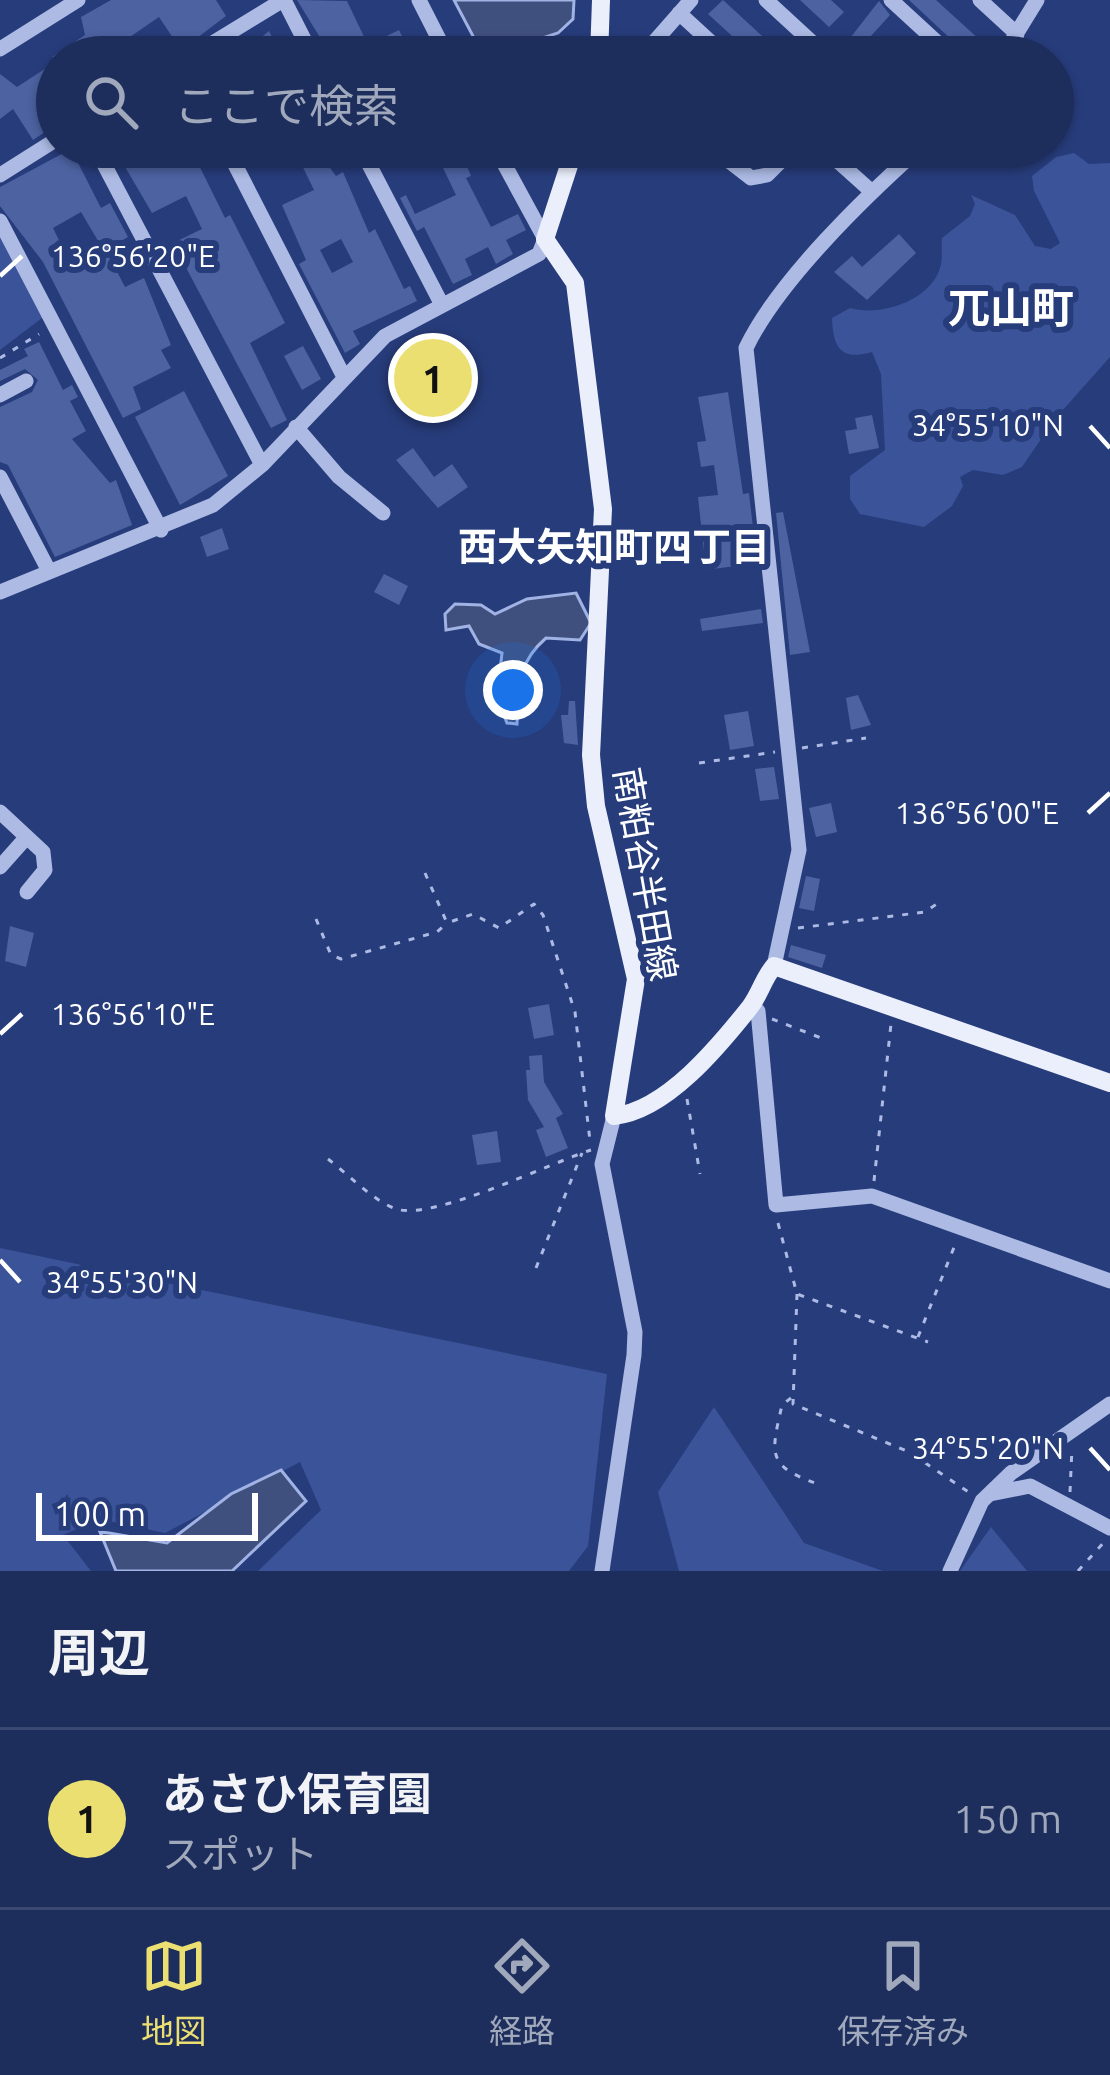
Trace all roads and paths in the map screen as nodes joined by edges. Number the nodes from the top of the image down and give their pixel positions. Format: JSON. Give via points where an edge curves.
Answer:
{"nodes":[{"id":1,"x":77,"y":0,"type":"edge"},
{"id":2,"x":283,"y":0,"type":"edge"},
{"id":3,"x":419,"y":0,"type":"edge"},
{"id":4,"x":601,"y":0,"type":"edge"},
{"id":5,"x":766,"y":0,"type":"edge"},
{"id":6,"x":891,"y":0,"type":"edge"},
{"id":7,"x":980,"y":0,"type":"edge"},
{"id":8,"x":1037,"y":0,"type":"edge"},
{"id":9,"x":685,"y":6,"type":"edge"},
{"id":10,"x":1017,"y":34,"type":"joint"},
{"id":11,"x":224,"y":36,"type":"edge"},
{"id":12,"x":302,"y":36,"type":"edge"},
{"id":13,"x":437,"y":36,"type":"edge"},
{"id":14,"x":600,"y":36,"type":"edge"},
{"id":15,"x":659,"y":36,"type":"edge"},
{"id":16,"x":710,"y":36,"type":"edge"},
{"id":17,"x":805,"y":36,"type":"edge"},
{"id":18,"x":930,"y":36,"type":"edge"},
{"id":19,"x":0,"y":49,"type":"edge"},
{"id":20,"x":36,"y":153,"type":"edge"},
{"id":21,"x":105,"y":168,"type":"edge"},
{"id":22,"x":237,"y":168,"type":"edge"},
{"id":23,"x":371,"y":168,"type":"edge"},
{"id":24,"x":506,"y":168,"type":"edge"},
{"id":25,"x":568,"y":168,"type":"edge"},
{"id":26,"x":738,"y":168,"type":"edge"},
{"id":27,"x":773,"y":168,"type":"edge"},
{"id":28,"x":846,"y":168,"type":"edge"},
{"id":29,"x":898,"y":168,"type":"edge"},
{"id":30,"x":0,"y":176,"type":"edge"},
{"id":31,"x":872,"y":191,"type":"junction"},
{"id":32,"x":0,"y":221,"type":"edge"},
{"id":33,"x":544,"y":239,"type":"junction"},
{"id":34,"x":441,"y":303,"type":"junction"},
{"id":35,"x":52,"y":326,"type":"junction"},
{"id":36,"x":0,"y":358,"type":"edge"},
{"id":37,"x":343,"y":375,"type":"junction"},
{"id":38,"x":26,"y":381,"type":"dead end"},
{"id":39,"x":0,"y":394,"type":"edge"},
{"id":40,"x":296,"y":427,"type":"junction"},
{"id":41,"x":262,"y":465,"type":"junction"},
{"id":42,"x":0,"y":477,"type":"edge"},
{"id":43,"x":382,"y":513,"type":"dead end"},
{"id":44,"x":161,"y":530,"type":"junction"},
{"id":45,"x":48,"y":569,"type":"junction"},
{"id":46,"x":0,"y":592,"type":"edge"},
{"id":47,"x":0,"y":812,"type":"edge"},
{"id":48,"x":24,"y":840,"type":"junction"},
{"id":49,"x":0,"y":867,"type":"edge"},
{"id":50,"x":425,"y":873,"type":"dead end"},
{"id":51,"x":27,"y":892,"type":"dead end"},
{"id":52,"x":940,"y":901,"type":"dead end"},
{"id":53,"x":316,"y":919,"type":"dead end"},
{"id":54,"x":447,"y":923,"type":"junction"},
{"id":55,"x":784,"y":930,"type":"junction"},
{"id":56,"x":773,"y":966,"type":"junction"},
{"id":57,"x":755,"y":1009,"type":"junction"},
{"id":58,"x":893,"y":1010,"type":"junction"},
{"id":59,"x":820,"y":1038,"type":"dead end"},
{"id":60,"x":681,"y":1080,"type":"junction"},
{"id":61,"x":1110,"y":1083,"type":"edge"},
{"id":62,"x":614,"y":1116,"type":"junction"},
{"id":63,"x":583,"y":1153,"type":"junction"},
{"id":64,"x":598,"y":1157,"type":"junction"},
{"id":65,"x":328,"y":1160,"type":"dead end"},
{"id":66,"x":700,"y":1174,"type":"dead end"},
{"id":67,"x":872,"y":1196,"type":"junction"},
{"id":68,"x":776,"y":1205,"type":"junction"},
{"id":69,"x":961,"y":1227,"type":"junction"},
{"id":70,"x":536,"y":1268,"type":"dead end"},
{"id":71,"x":1110,"y":1281,"type":"edge"},
{"id":72,"x":797,"y":1294,"type":"junction"},
{"id":73,"x":918,"y":1337,"type":"junction"},
{"id":74,"x":928,"y":1342,"type":"dead end"},
{"id":75,"x":790,"y":1398,"type":"junction"},
{"id":76,"x":1110,"y":1404,"type":"edge"},
{"id":77,"x":1073,"y":1431,"type":"junction"},
{"id":78,"x":818,"y":1484,"type":"dead end"},
{"id":79,"x":986,"y":1497,"type":"junction"},
{"id":80,"x":1071,"y":1506,"type":"junction"},
{"id":81,"x":1110,"y":1531,"type":"edge"},
{"id":82,"x":602,"y":1571,"type":"edge"},
{"id":83,"x":950,"y":1571,"type":"edge"},
{"id":84,"x":1078,"y":1571,"type":"edge"}],
"edges":[{"from":1,"to":19,"type":"street"},
{"from":2,"to":11,"type":"street"},
{"from":2,"to":12,"type":"street"},
{"from":3,"to":13,"type":"street"},
{"from":4,"to":14,"type":"main road"},
{"from":5,"to":17,"type":"street"},
{"from":6,"to":18,"type":"street"},
{"from":7,"to":10,"type":"street"},
{"from":8,"to":10,"type":"street"},
{"from":9,"to":15,"type":"street"},
{"from":9,"to":16,"type":"street"},
{"from":20,"to":30,"type":"street"},
{"from":21,"to":41,"type":"street"},
{"from":22,"to":37,"type":"street"},
{"from":23,"to":34,"type":"street"},
{"from":24,"to":33,"type":"street"},
{"from":25,"to":33,"type":"main road"},
{"from":26,"to":27,"type":"street","via":[[751,178]]},
{"from":28,"to":31,"type":"street"},
{"from":29,"to":31,"type":"street"},
{"from":31,"to":55,"type":"street","via":[[746,348],[799,850]]},
{"from":32,"to":35,"type":"street"},
{"from":33,"to":34,"type":"street","via":[[539,254]]},
{"from":33,"to":62,"type":"main road","name":"南粕谷半田線","via":[[575,283],[603,509],[591,755],[636,979]]},
{"from":34,"to":37,"type":"street","via":[[385,335]]},
{"from":35,"to":36,"type":"path"},
{"from":35,"to":44,"type":"street"},
{"from":37,"to":40,"type":"street"},
{"from":38,"to":39,"type":"street"},
{"from":40,"to":41,"type":"street"},
{"from":40,"to":43,"type":"street"},
{"from":41,"to":44,"type":"street","via":[[213,505]]},
{"from":42,"to":45,"type":"street"},
{"from":44,"to":45,"type":"street"},
{"from":45,"to":46,"type":"street"},
{"from":47,"to":48,"type":"street"},
{"from":48,"to":49,"type":"street"},
{"from":48,"to":51,"type":"street","via":[[46,861]]},
{"from":50,"to":54,"type":"path"},
{"from":52,"to":55,"type":"path","via":[[925,912]]},
{"from":53,"to":54,"type":"path","via":[[331,955],[341,959]]},
{"from":54,"to":64,"type":"path","via":[[473,914],[499,928],[533,904],[543,915],[575,1012]]},
{"from":55,"to":56,"type":"street"},
{"from":56,"to":57,"type":"main road"},
{"from":56,"to":58,"type":"main road"},
{"from":57,"to":59,"type":"path"},
{"from":57,"to":60,"type":"main road"},
{"from":57,"to":68,"type":"street"},
{"from":58,"to":61,"type":"main road"},
{"from":58,"to":67,"type":"path"},
{"from":60,"to":62,"type":"main road","via":[[646,1106]]},
{"from":60,"to":66,"type":"path"},
{"from":62,"to":64,"type":"street"},
{"from":63,"to":64,"type":"path"},
{"from":63,"to":65,"type":"path","via":[[407,1211]]},
{"from":63,"to":70,"type":"path"},
{"from":64,"to":82,"type":"street","via":[[634,1332]]},
{"from":67,"to":68,"type":"street"},
{"from":67,"to":69,"type":"street"},
{"from":68,"to":72,"type":"path"},
{"from":69,"to":71,"type":"street"},
{"from":69,"to":73,"type":"path"},
{"from":72,"to":73,"type":"path"},
{"from":72,"to":75,"type":"path"},
{"from":73,"to":74,"type":"path"},
{"from":75,"to":78,"type":"path","via":[[782,1405],[776,1458],[784,1471]]},
{"from":75,"to":79,"type":"path"},
{"from":76,"to":77,"type":"street"},
{"from":77,"to":79,"type":"street"},
{"from":77,"to":80,"type":"path"},
{"from":79,"to":80,"type":"street","via":[[1030,1486]]},
{"from":79,"to":83,"type":"street"},
{"from":80,"to":81,"type":"street"},
{"from":81,"to":84,"type":"path"}]}
